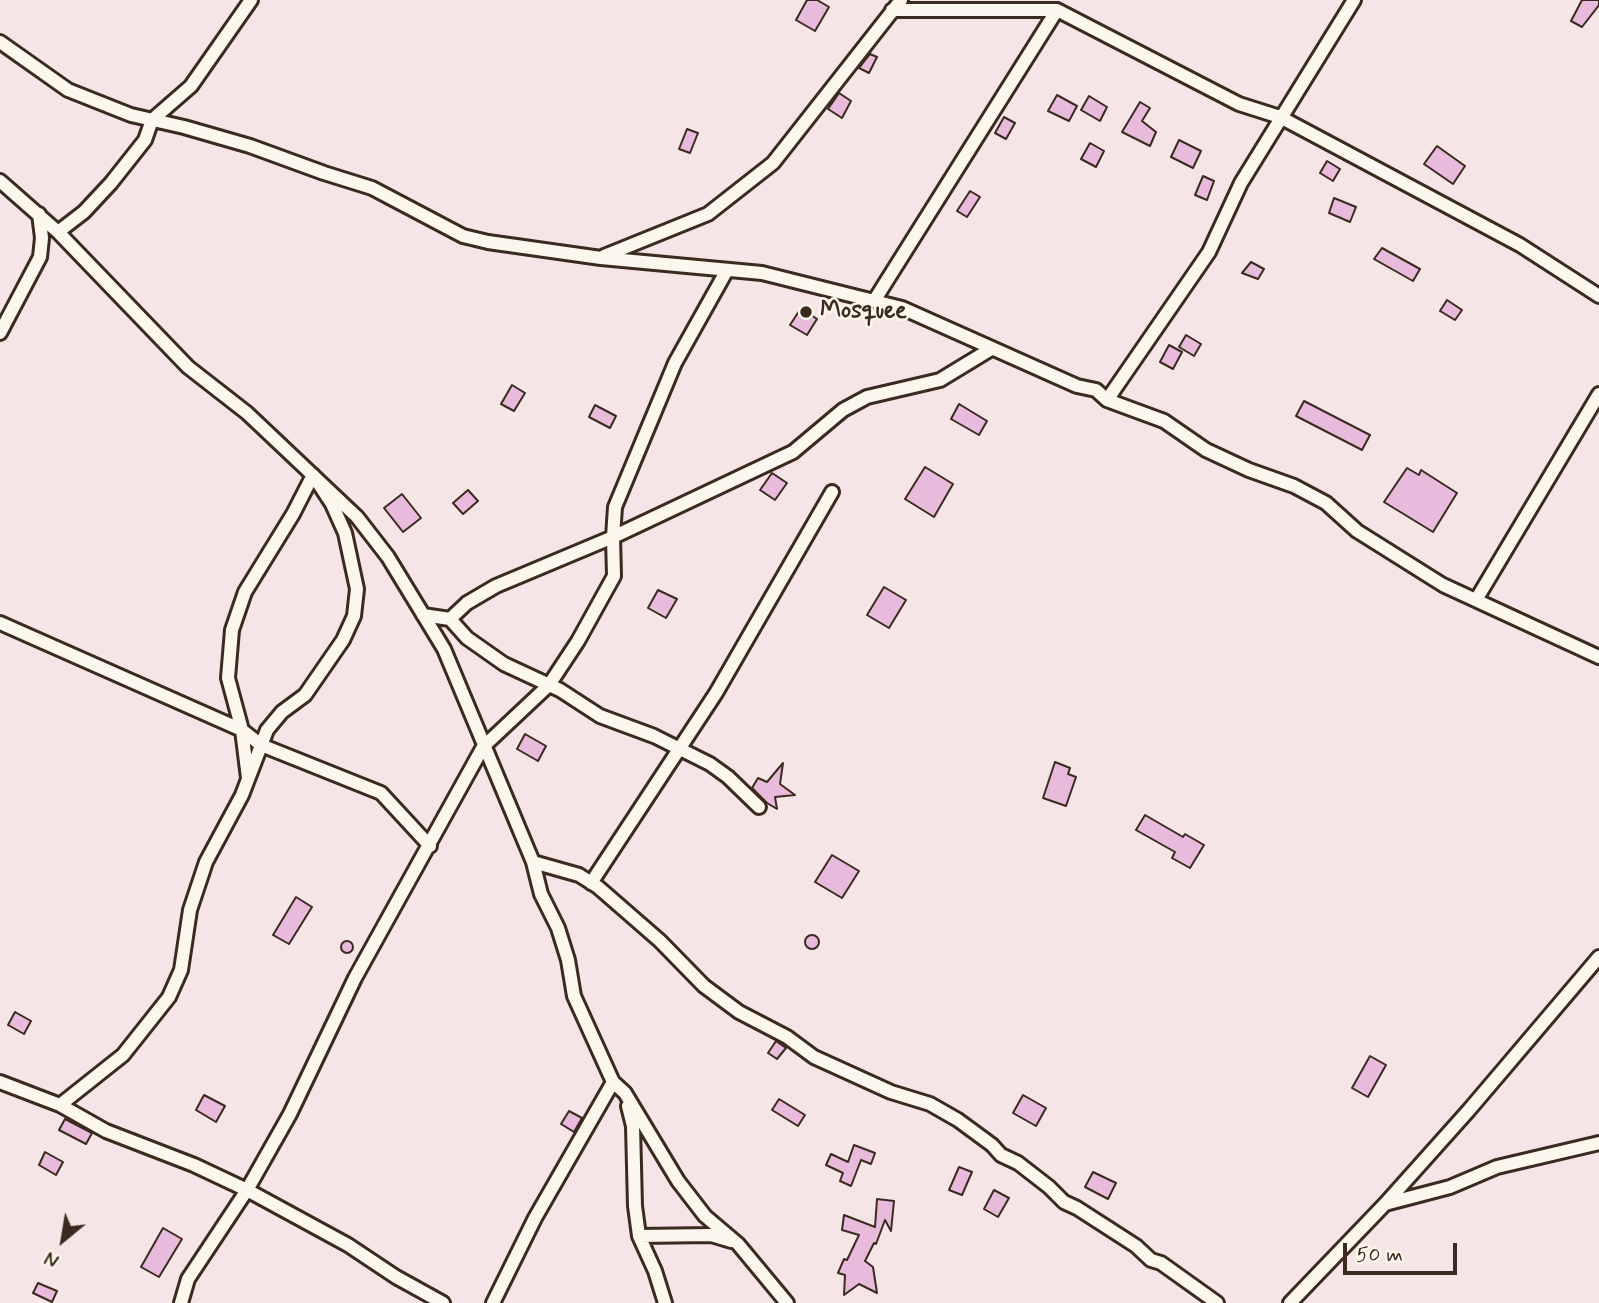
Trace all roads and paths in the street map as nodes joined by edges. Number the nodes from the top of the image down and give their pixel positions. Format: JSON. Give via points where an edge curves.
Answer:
{"nodes":[{"id":1,"x":251,"y":0,"type":"edge"},
{"id":2,"x":1354,"y":0,"type":"edge"},
{"id":3,"x":896,"y":5,"type":"edge"},
{"id":4,"x":1058,"y":10,"type":"junction"},
{"id":5,"x":0,"y":43,"type":"edge"},
{"id":6,"x":1280,"y":117,"type":"junction"},
{"id":7,"x":152,"y":120,"type":"junction"},
{"id":8,"x":0,"y":181,"type":"edge"},
{"id":9,"x":38,"y":214,"type":"junction"},
{"id":10,"x":58,"y":232,"type":"junction"},
{"id":11,"x":601,"y":258,"type":"junction"},
{"id":12,"x":727,"y":271,"type":"junction"},
{"id":13,"x":1599,"y":296,"type":"edge"},
{"id":14,"x":874,"y":301,"type":"junction"},
{"id":15,"x":0,"y":333,"type":"edge"},
{"id":16,"x":990,"y":349,"type":"junction"},
{"id":17,"x":1599,"y":394,"type":"edge"},
{"id":18,"x":1107,"y":400,"type":"junction"},
{"id":19,"x":313,"y":475,"type":"junction"},
{"id":20,"x":832,"y":492,"type":"dead end"},
{"id":21,"x":613,"y":537,"type":"junction"},
{"id":22,"x":1476,"y":600,"type":"junction"},
{"id":23,"x":423,"y":615,"type":"junction"},
{"id":24,"x":450,"y":620,"type":"junction"},
{"id":25,"x":0,"y":622,"type":"edge"},
{"id":26,"x":1599,"y":657,"type":"edge"},
{"id":27,"x":549,"y":685,"type":"junction"},
{"id":28,"x":242,"y":730,"type":"junction"},
{"id":29,"x":261,"y":745,"type":"junction"},
{"id":30,"x":483,"y":747,"type":"junction"},
{"id":31,"x":680,"y":750,"type":"junction"},
{"id":32,"x":248,"y":778,"type":"junction"},
{"id":33,"x":759,"y":807,"type":"dead end"},
{"id":34,"x":430,"y":846,"type":"junction"},
{"id":35,"x":533,"y":862,"type":"junction"},
{"id":36,"x":591,"y":883,"type":"junction"},
{"id":37,"x":1599,"y":957,"type":"edge"},
{"id":38,"x":0,"y":1082,"type":"edge"},
{"id":39,"x":613,"y":1082,"type":"junction"},
{"id":40,"x":625,"y":1093,"type":"junction"},
{"id":41,"x":60,"y":1105,"type":"junction"},
{"id":42,"x":1599,"y":1143,"type":"edge"},
{"id":43,"x":247,"y":1190,"type":"junction"},
{"id":44,"x":1385,"y":1204,"type":"junction"},
{"id":45,"x":639,"y":1236,"type":"junction"},
{"id":46,"x":738,"y":1244,"type":"junction"},
{"id":47,"x":181,"y":1303,"type":"edge"},
{"id":48,"x":443,"y":1303,"type":"edge"},
{"id":49,"x":493,"y":1303,"type":"edge"},
{"id":50,"x":665,"y":1303,"type":"edge"},
{"id":51,"x":787,"y":1303,"type":"edge"},
{"id":52,"x":1217,"y":1303,"type":"edge"},
{"id":53,"x":1290,"y":1303,"type":"edge"}],
"edges":[{"from":1,"to":7,"type":"street","via":[[191,86]]},
{"from":2,"to":6,"type":"street"},
{"from":3,"to":4,"type":"street"},
{"from":3,"to":11,"type":"street","via":[[773,163],[708,214]]},
{"from":4,"to":6,"type":"street","via":[[1239,104]]},
{"from":4,"to":14,"type":"street"},
{"from":5,"to":7,"type":"street","via":[[68,90]]},
{"from":6,"to":13,"type":"street","via":[[1520,245]]},
{"from":6,"to":18,"type":"street","via":[[1241,183],[1209,252]]},
{"from":7,"to":10,"type":"street","via":[[145,140],[111,183]]},
{"from":7,"to":11,"type":"street","via":[[250,146],[372,188],[463,236]]},
{"from":8,"to":9,"type":"street"},
{"from":9,"to":10,"type":"street"},
{"from":9,"to":15,"type":"street","via":[[40,257]]},
{"from":10,"to":19,"type":"street","via":[[188,367]]},
{"from":11,"to":12,"type":"street"},
{"from":12,"to":14,"type":"street","via":[[762,273]]},
{"from":12,"to":21,"type":"street","via":[[675,362],[615,507]]},
{"from":14,"to":16,"type":"street","via":[[902,308]]},
{"from":16,"to":18,"type":"street","via":[[1096,390]]},
{"from":16,"to":21,"type":"street","via":[[940,380],[867,397],[843,410],[793,452]]},
{"from":17,"to":22,"type":"street"},
{"from":18,"to":22,"type":"street","via":[[1164,421],[1206,450],[1326,502],[1357,531],[1443,585]]},
{"from":19,"to":23,"type":"street","via":[[357,517]]},
{"from":19,"to":28,"type":"street","via":[[245,592],[232,630],[228,678]]},
{"from":19,"to":29,"type":"street","via":[[345,533],[357,590],[354,616],[305,695],[274,721]]},
{"from":20,"to":31,"type":"street"},
{"from":21,"to":24,"type":"street","via":[[496,586]]},
{"from":21,"to":27,"type":"street","via":[[614,576]]},
{"from":22,"to":26,"type":"street"},
{"from":23,"to":24,"type":"street"},
{"from":23,"to":30,"type":"street","via":[[444,649]]},
{"from":24,"to":27,"type":"street","via":[[503,664]]},
{"from":25,"to":28,"type":"street"},
{"from":27,"to":30,"type":"street"},
{"from":27,"to":31,"type":"street","via":[[600,716]]},
{"from":28,"to":29,"type":"street"},
{"from":28,"to":32,"type":"street"},
{"from":29,"to":32,"type":"street"},
{"from":29,"to":34,"type":"street","via":[[381,793]]},
{"from":30,"to":34,"type":"street"},
{"from":30,"to":35,"type":"street"},
{"from":31,"to":33,"type":"street","via":[[710,764]]},
{"from":31,"to":36,"type":"street"},
{"from":32,"to":41,"type":"street","via":[[206,862],[190,910],[181,970],[169,997],[123,1055]]},
{"from":34,"to":43,"type":"street","via":[[355,978],[290,1114]]},
{"from":35,"to":36,"type":"street"},
{"from":35,"to":39,"type":"street","via":[[568,960],[574,996]]},
{"from":36,"to":52,"type":"street","via":[[739,1012],[814,1056],[958,1120],[1064,1202]]},
{"from":37,"to":44,"type":"street"},
{"from":38,"to":41,"type":"street"},
{"from":39,"to":40,"type":"street"},
{"from":39,"to":49,"type":"street","via":[[535,1218]]},
{"from":40,"to":45,"type":"street","via":[[633,1126]]},
{"from":40,"to":46,"type":"street","via":[[685,1190],[705,1216]]},
{"from":41,"to":43,"type":"street","via":[[106,1131]]},
{"from":42,"to":44,"type":"street","via":[[1497,1167],[1442,1190]]},
{"from":43,"to":47,"type":"street","via":[[188,1279]]},
{"from":43,"to":48,"type":"street"},
{"from":44,"to":53,"type":"street"},
{"from":45,"to":46,"type":"street","via":[[711,1235]]},
{"from":45,"to":50,"type":"street"},
{"from":46,"to":51,"type":"street"}]}
